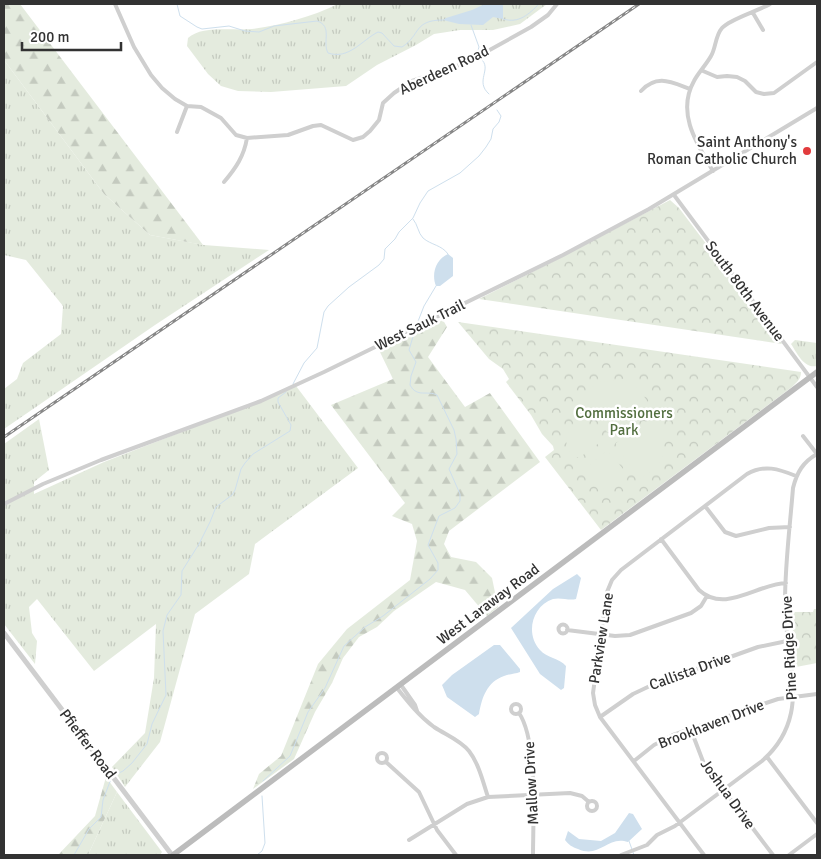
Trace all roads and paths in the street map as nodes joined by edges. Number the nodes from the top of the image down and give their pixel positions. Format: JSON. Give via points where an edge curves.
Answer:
{"nodes":[{"id":1,"x":116,"y":4,"type":"edge"},
{"id":2,"x":557,"y":4,"type":"edge"},
{"id":3,"x":770,"y":4,"type":"edge"},
{"id":4,"x":753,"y":13,"type":"junction"},
{"id":5,"x":763,"y":30,"type":"dead end"},
{"id":6,"x":817,"y":62,"type":"edge"},
{"id":7,"x":703,"y":70,"type":"junction"},
{"id":8,"x":690,"y":89,"type":"junction"},
{"id":9,"x":641,"y":91,"type":"dead end"},
{"id":10,"x":187,"y":106,"type":"junction"},
{"id":11,"x":817,"y":108,"type":"edge"},
{"id":12,"x":177,"y":132,"type":"dead end"},
{"id":13,"x":247,"y":138,"type":"junction"},
{"id":14,"x":713,"y":171,"type":"junction"},
{"id":15,"x":224,"y":182,"type":"dead end"},
{"id":16,"x":674,"y":194,"type":"junction"},
{"id":17,"x":817,"y":372,"type":"edge"},
{"id":18,"x":810,"y":378,"type":"junction"},
{"id":19,"x":817,"y":387,"type":"edge"},
{"id":20,"x":803,"y":436,"type":"dead end"},
{"id":21,"x":817,"y":453,"type":"edge"},
{"id":22,"x":796,"y":476,"type":"junction"},
{"id":23,"x":4,"y":504,"type":"edge"},
{"id":24,"x":705,"y":506,"type":"junction"},
{"id":25,"x":790,"y":527,"type":"junction"},
{"id":26,"x":661,"y":539,"type":"junction"},
{"id":27,"x":786,"y":583,"type":"junction"},
{"id":28,"x":707,"y":596,"type":"junction"},
{"id":29,"x":567,"y":630,"type":"dead end"},
{"id":30,"x":4,"y":634,"type":"edge"},
{"id":31,"x":601,"y":634,"type":"junction"},
{"id":32,"x":787,"y":641,"type":"junction"},
{"id":33,"x":399,"y":687,"type":"junction"},
{"id":34,"x":817,"y":694,"type":"edge"},
{"id":35,"x":793,"y":696,"type":"junction"},
{"id":36,"x":519,"y":713,"type":"dead end"},
{"id":37,"x":600,"y":717,"type":"junction"},
{"id":38,"x":691,"y":730,"type":"junction"},
{"id":39,"x":767,"y":757,"type":"junction"},
{"id":40,"x":634,"y":760,"type":"junction"},
{"id":41,"x":386,"y":762,"type":"dead end"},
{"id":42,"x":724,"y":790,"type":"junction"},
{"id":43,"x":533,"y":795,"type":"junction"},
{"id":44,"x":488,"y":797,"type":"junction"},
{"id":45,"x":589,"y":802,"type":"dead end"},
{"id":46,"x":817,"y":822,"type":"edge"},
{"id":47,"x":433,"y":823,"type":"junction"},
{"id":48,"x":680,"y":823,"type":"junction"},
{"id":49,"x":817,"y":834,"type":"edge"},
{"id":50,"x":409,"y":840,"type":"dead end"},
{"id":51,"x":624,"y":854,"type":"edge"},
{"id":52,"x":173,"y":855,"type":"edge"},
{"id":53,"x":456,"y":855,"type":"edge"},
{"id":54,"x":533,"y":855,"type":"edge"},
{"id":55,"x":704,"y":855,"type":"edge"},
{"id":56,"x":773,"y":855,"type":"edge"},
{"id":57,"x":789,"y":855,"type":"edge"}],
"edges":[{"from":1,"to":10,"type":"street","via":[[134,47],[151,75],[162,88]]},
{"from":2,"to":13,"type":"street","name":"Aberdeen Road","via":[[531,27],[468,62],[412,81],[394,93],[383,103],[379,120],[363,137],[353,140],[321,126],[313,126],[288,135]]},
{"from":3,"to":4,"type":"street"},
{"from":4,"to":5,"type":"street"},
{"from":4,"to":7,"type":"street","via":[[732,20],[722,28]]},
{"from":6,"to":7,"type":"street","via":[[774,93],[764,94],[756,92],[737,77],[717,77]]},
{"from":7,"to":8,"type":"street"},
{"from":8,"to":9,"type":"street","via":[[657,80]]},
{"from":8,"to":14,"type":"street","via":[[687,107],[689,126]]},
{"from":10,"to":12,"type":"street"},
{"from":10,"to":13,"type":"street","via":[[211,111],[236,135]]},
{"from":11,"to":14,"type":"street","name":"West Sauk Trail"},
{"from":13,"to":15,"type":"street","via":[[237,168]]},
{"from":14,"to":16,"type":"street","name":"West Sauk Trail"},
{"from":16,"to":18,"type":"street","name":"South 80th Avenue"},
{"from":16,"to":23,"type":"street","name":"West Sauk Trail","via":[[563,255],[261,401],[101,460]]},
{"from":17,"to":18,"type":"main road","name":"West Laraway Road"},
{"from":18,"to":19,"type":"street","name":"South 80th Avenue"},
{"from":18,"to":33,"type":"main road","name":"West Laraway Road"},
{"from":20,"to":21,"type":"street"},
{"from":21,"to":22,"type":"street","name":"Pine Ridge Drive","via":[[804,462]]},
{"from":22,"to":24,"type":"street","name":"Parkview Lane","via":[[775,468],[756,470]]},
{"from":22,"to":25,"type":"street","name":"Pine Ridge Drive"},
{"from":24,"to":25,"type":"street","via":[[725,532],[736,536]]},
{"from":24,"to":26,"type":"street","name":"Parkview Lane"},
{"from":25,"to":27,"type":"street","name":"Pine Ridge Drive"},
{"from":26,"to":28,"type":"street"},
{"from":26,"to":31,"type":"street","name":"Parkview Lane","via":[[612,580],[607,592]]},
{"from":27,"to":28,"type":"street","via":[[729,600]]},
{"from":27,"to":32,"type":"street","name":"Pine Ridge Drive"},
{"from":28,"to":31,"type":"street","via":[[688,614],[630,635]]},
{"from":29,"to":31,"type":"street"},
{"from":30,"to":52,"type":"street","name":"Pfieffer Road"},
{"from":31,"to":37,"type":"street","name":"Parkview Lane","via":[[593,693]]},
{"from":32,"to":35,"type":"street","name":"Pine Ridge Drive"},
{"from":32,"to":37,"type":"street","name":"Callista Drive","via":[[758,647],[652,685]]},
{"from":33,"to":44,"type":"street","via":[[412,708],[432,726],[465,747],[477,766]]},
{"from":33,"to":52,"type":"main road","name":"West Laraway Road"},
{"from":34,"to":35,"type":"street","name":"Brookhaven Drive"},
{"from":35,"to":38,"type":"street","name":"Brookhaven Drive"},
{"from":35,"to":39,"type":"street","name":"Pine Ridge Drive","via":[[786,728]]},
{"from":36,"to":43,"type":"street","name":"Mallow Drive","via":[[529,736]]},
{"from":37,"to":40,"type":"street","name":"Parkview Lane"},
{"from":38,"to":40,"type":"street","name":"Brookhaven Drive","via":[[661,741]]},
{"from":38,"to":42,"type":"street","name":"Joshua Drive","via":[[703,761]]},
{"from":39,"to":42,"type":"street","name":"Pine Ridge Drive"},
{"from":39,"to":46,"type":"street"},
{"from":40,"to":48,"type":"street","name":"Parkview Lane"},
{"from":41,"to":47,"type":"street","via":[[419,792]]},
{"from":42,"to":48,"type":"street","name":"Pine Ridge Drive"},
{"from":42,"to":56,"type":"street","name":"Joshua Drive"},
{"from":43,"to":44,"type":"street"},
{"from":43,"to":45,"type":"street","via":[[574,794]]},
{"from":43,"to":54,"type":"street","name":"Mallow Drive"},
{"from":44,"to":47,"type":"street","via":[[467,804]]},
{"from":47,"to":50,"type":"street"},
{"from":47,"to":53,"type":"street"},
{"from":48,"to":51,"type":"street","name":"Pine Ridge Drive","via":[[647,845]]},
{"from":48,"to":55,"type":"street","name":"Parkview Lane"},
{"from":49,"to":57,"type":"street"}]}
